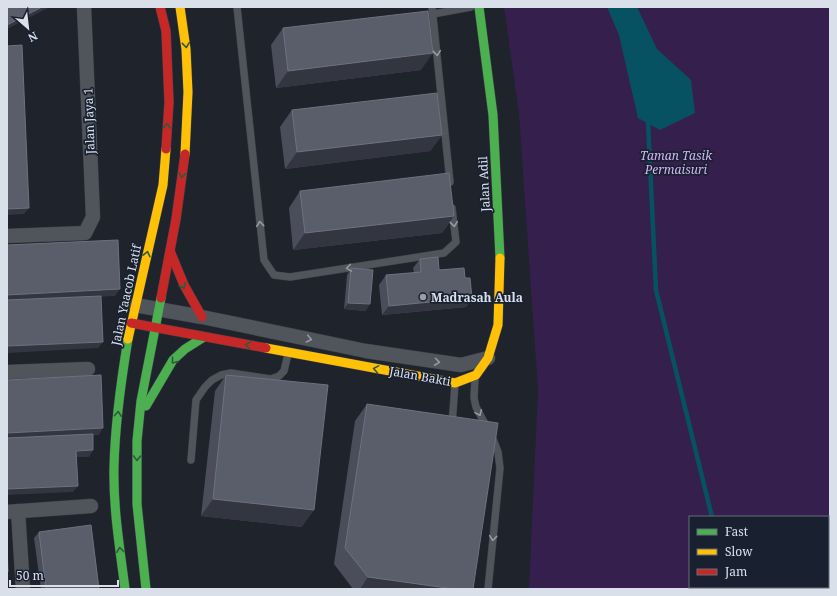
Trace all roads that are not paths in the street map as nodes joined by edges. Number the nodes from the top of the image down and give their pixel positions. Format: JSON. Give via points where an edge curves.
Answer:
{"nodes":[{"id":1,"x":84,"y":7,"type":"edge"},
{"id":2,"x":160,"y":7,"type":"edge"},
{"id":3,"x":180,"y":7,"type":"edge"},
{"id":4,"x":237,"y":7,"type":"edge"},
{"id":5,"x":471,"y":7,"type":"edge"},
{"id":6,"x":478,"y":7,"type":"edge"},
{"id":7,"x":433,"y":11,"type":"edge"},
{"id":8,"x":450,"y":187,"type":"edge"},
{"id":9,"x":452,"y":203,"type":"edge"},
{"id":10,"x":7,"y":236,"type":"edge"},
{"id":11,"x":170,"y":251,"type":"junction"},
{"id":12,"x":135,"y":305,"type":"junction"},
{"id":13,"x":159,"y":309,"type":"junction"},
{"id":14,"x":202,"y":317,"type":"junction"},
{"id":15,"x":131,"y":323,"type":"junction"},
{"id":16,"x":155,"y":328,"type":"junction"},
{"id":17,"x":204,"y":337,"type":"junction"},
{"id":18,"x":290,"y":344,"type":"junction"},
{"id":19,"x":488,"y":358,"type":"junction"},
{"id":20,"x":88,"y":369,"type":"dead end"},
{"id":21,"x":7,"y":372,"type":"edge"},
{"id":22,"x":476,"y":375,"type":"junction"},
{"id":23,"x":455,"y":383,"type":"junction"},
{"id":24,"x":138,"y":419,"type":"junction"},
{"id":25,"x":451,"y":431,"type":"edge"},
{"id":26,"x":191,"y":460,"type":"dead end"},
{"id":27,"x":91,"y":506,"type":"dead end"},
{"id":28,"x":12,"y":512,"type":"edge"},
{"id":29,"x":23,"y":589,"type":"edge"},
{"id":30,"x":125,"y":589,"type":"edge"},
{"id":31,"x":146,"y":589,"type":"edge"},
{"id":32,"x":488,"y":589,"type":"edge"}],
"edges":[{"from":1,"to":10,"type":"street","name":"Jalan Jaya 1","via":[[93,217],[84,232]]},
{"from":12,"to":2,"type":"street","name":"Jalan Yaacob Latif","one_way":true,"via":[[163,185],[169,102],[166,31]]},
{"from":3,"to":11,"type":"street","one_way":true,"via":[[188,71],[187,136]]},
{"from":9,"to":4,"type":"lane","one_way":true,"via":[[456,242],[444,253],[290,277],[274,275],[264,260]]},
{"from":5,"to":7,"type":"lane"},
{"from":6,"to":19,"type":"street","name":"Jalan Adil","via":[[493,115],[500,264],[498,325]]},
{"from":7,"to":8,"type":"lane","one_way":true},
{"from":11,"to":13,"type":"street"},
{"from":11,"to":14,"type":"street","one_way":true,"via":[[181,282]]},
{"from":12,"to":13,"type":"street","name":"Jalan Bakti"},
{"from":12,"to":15,"type":"street","name":"Jalan Yaacob Latif"},
{"from":13,"to":14,"type":"street","name":"Jalan Bakti"},
{"from":13,"to":16,"type":"street"},
{"from":14,"to":18,"type":"street","name":"Jalan Bakti"},
{"from":15,"to":16,"type":"street","name":"Jalan Bakti"},
{"from":30,"to":15,"type":"street","name":"Jalan Yaacob Latif","one_way":true,"via":[[117,528],[114,467],[120,390]]},
{"from":16,"to":17,"type":"street","name":"Jalan Bakti"},
{"from":16,"to":24,"type":"street"},
{"from":18,"to":17,"type":"street","name":"Jalan Bakti","one_way":true},
{"from":17,"to":24,"type":"street","one_way":true,"via":[[173,360]]},
{"from":18,"to":19,"type":"street","name":"Jalan Bakti","one_way":true,"via":[[366,351],[461,365]]},
{"from":23,"to":18,"type":"street","name":"Jalan Bakti","one_way":true},
{"from":18,"to":26,"type":"lane","via":[[284,371],[279,376],[271,379],[231,373],[221,375],[205,387],[196,400]]},
{"from":19,"to":22,"type":"street"},
{"from":20,"to":21,"type":"street"},
{"from":22,"to":23,"type":"street","name":"Jalan Bakti"},
{"from":22,"to":32,"type":"lane","one_way":true,"via":[[476,407],[493,439],[500,468]]},
{"from":23,"to":25,"type":"lane"},
{"from":24,"to":31,"type":"street","one_way":true,"via":[[136,472],[140,547]]},
{"from":27,"to":28,"type":"street"},
{"from":28,"to":29,"type":"street"}]}
